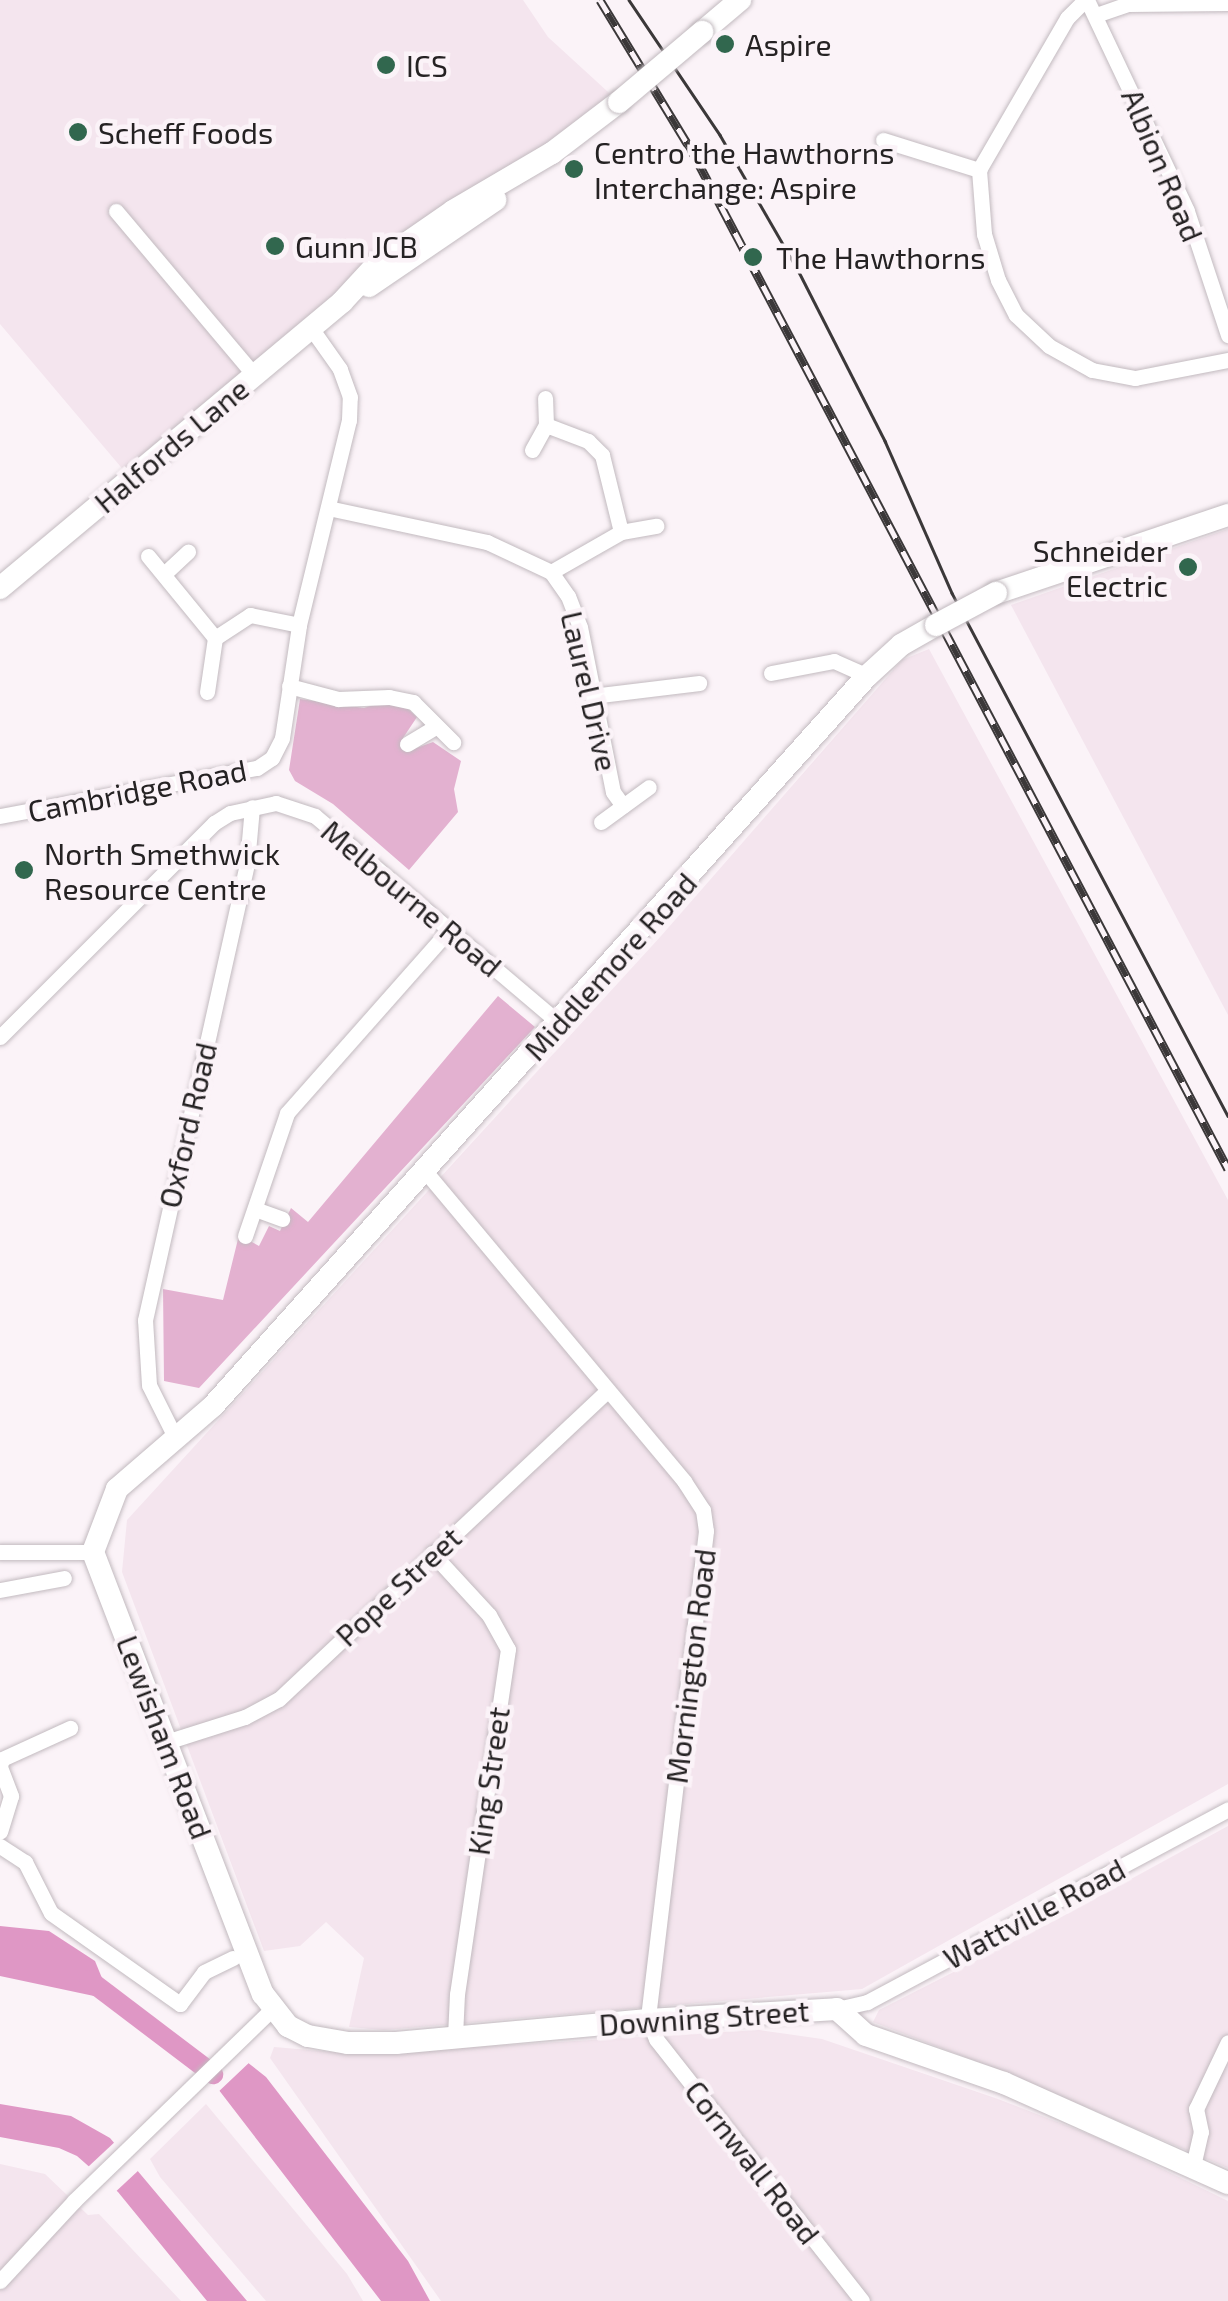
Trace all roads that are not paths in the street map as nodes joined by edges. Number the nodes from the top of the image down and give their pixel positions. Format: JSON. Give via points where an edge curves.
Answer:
{"nodes":[{"id":1,"x":740,"y":0,"type":"edge"},
{"id":2,"x":1086,"y":0,"type":"edge"},
{"id":3,"x":1228,"y":3,"type":"edge"},
{"id":4,"x":1096,"y":15,"type":"junction"},
{"id":5,"x":883,"y":140,"type":"dead end"},
{"id":6,"x":979,"y":170,"type":"junction"},
{"id":7,"x":116,"y":211,"type":"dead end"},
{"id":8,"x":311,"y":328,"type":"junction"},
{"id":9,"x":1228,"y":335,"type":"edge"},
{"id":10,"x":1228,"y":360,"type":"edge"},
{"id":11,"x":254,"y":374,"type":"junction"},
{"id":12,"x":545,"y":398,"type":"dead end"},
{"id":13,"x":546,"y":424,"type":"junction"},
{"id":14,"x":532,"y":450,"type":"dead end"},
{"id":15,"x":328,"y":508,"type":"junction"},
{"id":16,"x":1228,"y":515,"type":"edge"},
{"id":17,"x":656,"y":526,"type":"dead end"},
{"id":18,"x":620,"y":532,"type":"junction"},
{"id":19,"x":188,"y":552,"type":"dead end"},
{"id":20,"x":148,"y":556,"type":"dead end"},
{"id":21,"x":551,"y":572,"type":"junction"},
{"id":22,"x":164,"y":574,"type":"junction"},
{"id":23,"x":0,"y":588,"type":"edge"},
{"id":24,"x":299,"y":625,"type":"junction"},
{"id":25,"x":216,"y":638,"type":"junction"},
{"id":26,"x":771,"y":673,"type":"dead end"},
{"id":27,"x":868,"y":676,"type":"junction"},
{"id":28,"x":699,"y":683,"type":"dead end"},
{"id":29,"x":289,"y":686,"type":"junction"},
{"id":30,"x":206,"y":692,"type":"dead end"},
{"id":31,"x":592,"y":696,"type":"junction"},
{"id":32,"x":435,"y":727,"type":"junction"},
{"id":33,"x":454,"y":742,"type":"dead end"},
{"id":34,"x":407,"y":744,"type":"dead end"},
{"id":35,"x":649,"y":787,"type":"dead end"},
{"id":36,"x":623,"y":806,"type":"junction"},
{"id":37,"x":252,"y":807,"type":"junction"},
{"id":38,"x":0,"y":816,"type":"edge"},
{"id":39,"x":601,"y":822,"type":"dead end"},
{"id":40,"x":449,"y":930,"type":"junction"},
{"id":41,"x":559,"y":1023,"type":"junction"},
{"id":42,"x":0,"y":1038,"type":"edge"},
{"id":43,"x":425,"y":1172,"type":"junction"},
{"id":44,"x":255,"y":1209,"type":"junction"},
{"id":45,"x":282,"y":1219,"type":"dead end"},
{"id":46,"x":245,"y":1236,"type":"dead end"},
{"id":47,"x":606,"y":1392,"type":"junction"},
{"id":48,"x":176,"y":1438,"type":"junction"},
{"id":49,"x":0,"y":1552,"type":"edge"},
{"id":50,"x":93,"y":1552,"type":"junction"},
{"id":51,"x":432,"y":1553,"type":"junction"},
{"id":52,"x":64,"y":1578,"type":"dead end"},
{"id":53,"x":0,"y":1590,"type":"edge"},
{"id":54,"x":70,"y":1728,"type":"dead end"},
{"id":55,"x":166,"y":1742,"type":"junction"},
{"id":56,"x":0,"y":1766,"type":"edge"},
{"id":57,"x":1228,"y":1809,"type":"edge"},
{"id":58,"x":0,"y":1830,"type":"edge"},
{"id":59,"x":0,"y":1846,"type":"edge"},
{"id":60,"x":233,"y":1958,"type":"dead end"},
{"id":61,"x":272,"y":2009,"type":"junction"},
{"id":62,"x":837,"y":2009,"type":"junction"},
{"id":63,"x":648,"y":2020,"type":"junction"},
{"id":64,"x":455,"y":2036,"type":"junction"},
{"id":65,"x":1228,"y":2042,"type":"edge"},
{"id":66,"x":1194,"y":2166,"type":"junction"},
{"id":67,"x":1228,"y":2183,"type":"edge"},
{"id":68,"x":0,"y":2281,"type":"edge"},
{"id":69,"x":862,"y":2301,"type":"edge"}],
"edges":[{"from":1,"to":8,"type":"street","name":"Halfords Lane","bridge":true,"via":[[619,102],[378,263]]},
{"from":2,"to":4,"type":"street","name":"Albion Road"},
{"from":2,"to":6,"type":"street","via":[[1067,18]]},
{"from":3,"to":4,"type":"street","via":[[1128,4]]},
{"from":4,"to":9,"type":"street","name":"Albion Road","via":[[1187,211]]},
{"from":5,"to":6,"type":"street"},
{"from":6,"to":10,"type":"street","via":[[984,234],[998,280],[1016,314],[1050,346],[1092,370],[1135,378]]},
{"from":7,"to":11,"type":"street"},
{"from":8,"to":11,"type":"street","name":"Halfords Lane"},
{"from":8,"to":15,"type":"street","via":[[333,356],[350,397]]},
{"from":11,"to":23,"type":"street","name":"Halfords Lane"},
{"from":12,"to":13,"type":"street"},
{"from":13,"to":14,"type":"street"},
{"from":13,"to":18,"type":"street","via":[[588,441],[602,456]]},
{"from":15,"to":21,"type":"street","name":"Laurel Drive","via":[[488,542]]},
{"from":15,"to":24,"type":"street"},
{"from":16,"to":27,"type":"street","name":"Middlemore Road","bridge":true,"via":[[996,594],[900,645]]},
{"from":17,"to":18,"type":"street"},
{"from":18,"to":21,"type":"street"},
{"from":19,"to":22,"type":"street"},
{"from":20,"to":22,"type":"street"},
{"from":21,"to":31,"type":"street","name":"Laurel Drive","via":[[580,627]]},
{"from":22,"to":25,"type":"street"},
{"from":24,"to":25,"type":"street","via":[[250,616]]},
{"from":24,"to":29,"type":"street"},
{"from":25,"to":30,"type":"street"},
{"from":26,"to":27,"type":"street","via":[[834,661]]},
{"from":27,"to":41,"type":"street","name":"Middlemore Road"},
{"from":28,"to":31,"type":"street"},
{"from":29,"to":32,"type":"street","via":[[338,699],[413,702]]},
{"from":29,"to":38,"type":"street","name":"Cambridge Road","via":[[282,738],[272,758],[257,768]]},
{"from":31,"to":36,"type":"street","name":"Laurel Drive","via":[[612,792]]},
{"from":32,"to":33,"type":"street"},
{"from":32,"to":34,"type":"street"},
{"from":35,"to":36,"type":"street","name":"Laurel Drive"},
{"from":36,"to":39,"type":"street","name":"Laurel Drive"},
{"from":37,"to":40,"type":"street","name":"Melbourne Road","via":[[276,803],[315,816]]},
{"from":37,"to":42,"type":"street","via":[[214,823]]},
{"from":37,"to":48,"type":"street","name":"Oxford Road","via":[[247,863],[148,1302],[150,1385]]},
{"from":40,"to":41,"type":"street","name":"Melbourne Road"},
{"from":40,"to":44,"type":"street","via":[[288,1112]]},
{"from":41,"to":43,"type":"street","name":"Middlemore Road"},
{"from":43,"to":47,"type":"street","name":"Mornington Road"},
{"from":43,"to":48,"type":"street","name":"Middlemore Road","via":[[213,1406]]},
{"from":44,"to":45,"type":"street"},
{"from":44,"to":46,"type":"street"},
{"from":47,"to":51,"type":"street","name":"Pope Street"},
{"from":47,"to":63,"type":"street","name":"Mornington Road","via":[[684,1482],[703,1510],[706,1530]]},
{"from":48,"to":50,"type":"street","name":"Middlemore Road","via":[[118,1489]]},
{"from":49,"to":50,"type":"street"},
{"from":50,"to":55,"type":"street","name":"Lewisham Road"},
{"from":51,"to":55,"type":"street","name":"Pope Street","via":[[278,1700]]},
{"from":51,"to":64,"type":"street","name":"King Street","via":[[489,1615],[508,1649]]},
{"from":52,"to":53,"type":"street"},
{"from":54,"to":56,"type":"street","via":[[2,1759]]},
{"from":55,"to":61,"type":"street","name":"Lewisham Road"},
{"from":56,"to":58,"type":"street","via":[[11,1796]]},
{"from":57,"to":62,"type":"street","name":"Wattville Road","via":[[868,2002]]},
{"from":59,"to":60,"type":"street","via":[[25,1862],[50,1913],[180,2004],[204,1972]]},
{"from":61,"to":64,"type":"street","name":"Downing Street","via":[[308,2036],[348,2042]]},
{"from":61,"to":68,"type":"street"},
{"from":62,"to":63,"type":"street","name":"Downing Street"},
{"from":62,"to":66,"type":"street","name":"Downing Street","via":[[866,2035],[1004,2083]]},
{"from":63,"to":64,"type":"street","name":"Downing Street"},
{"from":63,"to":69,"type":"street","name":"Cornwall Road","via":[[656,2039]]},
{"from":65,"to":66,"type":"street","via":[[1196,2110],[1201,2132]]},
{"from":66,"to":67,"type":"street","name":"Downing Street"}]}
